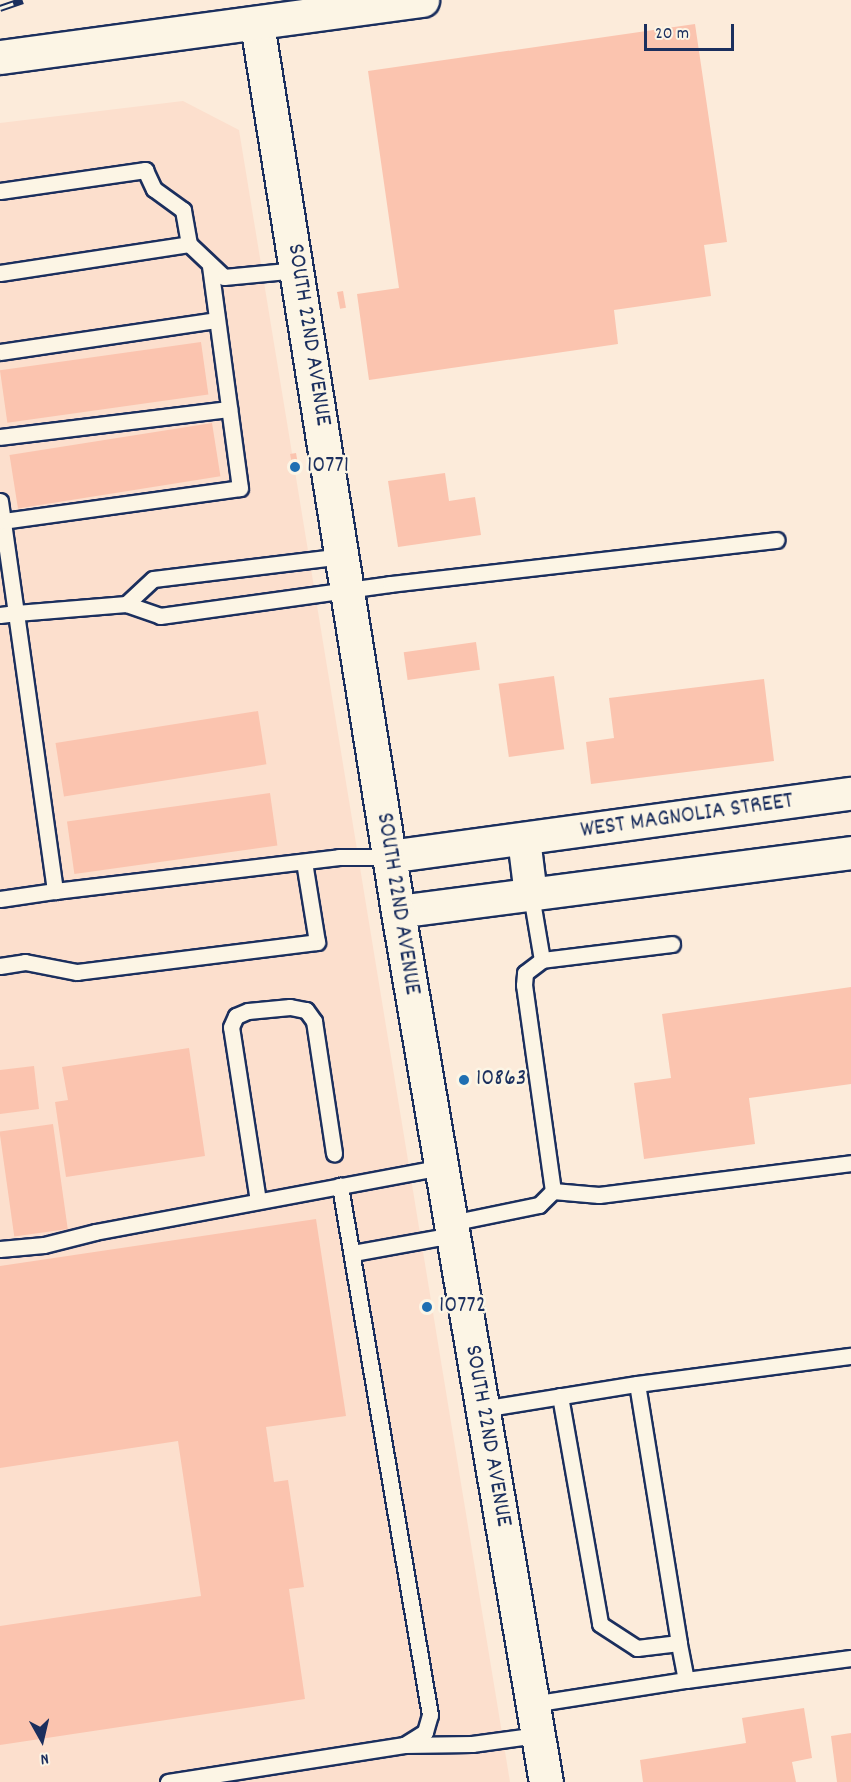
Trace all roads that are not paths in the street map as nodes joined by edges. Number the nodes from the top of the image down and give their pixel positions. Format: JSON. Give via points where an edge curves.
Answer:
{"nodes":[{"id":1,"x":422,"y":0,"type":"edge"},
{"id":2,"x":257,"y":24,"type":"junction"},
{"id":3,"x":0,"y":57,"type":"edge"},
{"id":4,"x":0,"y":191,"type":"edge"},
{"id":5,"x":189,"y":244,"type":"junction"},
{"id":6,"x":210,"y":267,"type":"junction"},
{"id":7,"x":298,"y":270,"type":"junction"},
{"id":8,"x":0,"y":273,"type":"edge"},
{"id":9,"x":217,"y":320,"type":"junction"},
{"id":10,"x":0,"y":352,"type":"edge"},
{"id":11,"x":229,"y":409,"type":"junction"},
{"id":12,"x":0,"y":437,"type":"edge"},
{"id":13,"x":0,"y":501,"type":"edge"},
{"id":14,"x":3,"y":521,"type":"junction"},
{"id":15,"x":777,"y":540,"type":"dead end"},
{"id":16,"x":343,"y":556,"type":"junction"},
{"id":17,"x":348,"y":593,"type":"junction"},
{"id":18,"x":126,"y":604,"type":"junction"},
{"id":19,"x":16,"y":613,"type":"junction"},
{"id":20,"x":0,"y":615,"type":"edge"},
{"id":21,"x":851,"y":794,"type":"edge"},
{"id":22,"x":524,"y":839,"type":"junction"},
{"id":23,"x":851,"y":853,"type":"edge"},
{"id":24,"x":389,"y":857,"type":"junction"},
{"id":25,"x":304,"y":862,"type":"junction"},
{"id":26,"x":55,"y":891,"type":"junction"},
{"id":27,"x":531,"y":895,"type":"junction"},
{"id":28,"x":0,"y":899,"type":"edge"},
{"id":29,"x":398,"y":912,"type":"junction"},
{"id":30,"x":672,"y":944,"type":"dead end"},
{"id":31,"x":543,"y":960,"type":"junction"},
{"id":32,"x":0,"y":966,"type":"edge"},
{"id":33,"x":334,"y":1154,"type":"dead end"},
{"id":34,"x":851,"y":1163,"type":"edge"},
{"id":35,"x":441,"y":1167,"type":"junction"},
{"id":36,"x":340,"y":1186,"type":"junction"},
{"id":37,"x":553,"y":1191,"type":"junction"},
{"id":38,"x":258,"y":1201,"type":"junction"},
{"id":39,"x":452,"y":1229,"type":"junction"},
{"id":40,"x":0,"y":1249,"type":"edge"},
{"id":41,"x":353,"y":1254,"type":"junction"},
{"id":42,"x":851,"y":1356,"type":"edge"},
{"id":43,"x":637,"y":1384,"type":"junction"},
{"id":44,"x":560,"y":1396,"type":"junction"},
{"id":45,"x":482,"y":1409,"type":"junction"},
{"id":46,"x":679,"y":1642,"type":"junction"},
{"id":47,"x":851,"y":1658,"type":"edge"},
{"id":48,"x":686,"y":1680,"type":"junction"},
{"id":49,"x":535,"y":1720,"type":"junction"},
{"id":50,"x":404,"y":1745,"type":"junction"},
{"id":51,"x":168,"y":1782,"type":"edge"},
{"id":52,"x":546,"y":1782,"type":"edge"}],
"edges":[{"from":1,"to":2,"type":"street"},
{"from":2,"to":3,"type":"street"},
{"from":2,"to":7,"type":"street","name":"SOUTH 22ND AVENUE"},
{"from":4,"to":5,"type":"lane","via":[[145,170],[154,189],[183,210]]},
{"from":5,"to":6,"type":"lane"},
{"from":5,"to":8,"type":"lane"},
{"from":6,"to":7,"type":"lane","via":[[234,279]]},
{"from":6,"to":9,"type":"lane"},
{"from":7,"to":16,"type":"street","name":"SOUTH 22ND AVENUE"},
{"from":9,"to":10,"type":"lane"},
{"from":9,"to":11,"type":"lane"},
{"from":11,"to":12,"type":"lane"},
{"from":11,"to":14,"type":"lane","via":[[240,488]]},
{"from":13,"to":14,"type":"lane"},
{"from":14,"to":19,"type":"lane"},
{"from":15,"to":17,"type":"lane","via":[[390,584]]},
{"from":16,"to":17,"type":"street","name":"SOUTH 22ND AVENUE"},
{"from":16,"to":18,"type":"lane","via":[[153,579]]},
{"from":17,"to":18,"type":"lane","via":[[159,616]]},
{"from":17,"to":24,"type":"street","name":"SOUTH 22ND AVENUE"},
{"from":18,"to":19,"type":"lane"},
{"from":19,"to":20,"type":"lane"},
{"from":19,"to":26,"type":"lane"},
{"from":21,"to":22,"type":"street","name":"WEST MAGNOLIA STREET"},
{"from":22,"to":24,"type":"street","name":"WEST MAGNOLIA STREET"},
{"from":22,"to":27,"type":"street"},
{"from":23,"to":27,"type":"street"},
{"from":24,"to":25,"type":"lane"},
{"from":24,"to":29,"type":"street","name":"SOUTH 22ND AVENUE"},
{"from":25,"to":26,"type":"lane"},
{"from":25,"to":32,"type":"lane","via":[[317,942],[77,972],[25,962]]},
{"from":26,"to":28,"type":"lane"},
{"from":27,"to":29,"type":"street"},
{"from":27,"to":31,"type":"lane"},
{"from":29,"to":35,"type":"street","name":"SOUTH 22ND AVENUE"},
{"from":30,"to":31,"type":"lane"},
{"from":31,"to":37,"type":"lane","via":[[525,973],[524,985]]},
{"from":33,"to":38,"type":"lane","via":[[314,1021],[306,1010],[290,1007],[236,1016],[231,1027]]},
{"from":34,"to":37,"type":"lane","via":[[599,1195]]},
{"from":35,"to":36,"type":"lane"},
{"from":35,"to":39,"type":"street","name":"SOUTH 22ND AVENUE"},
{"from":36,"to":38,"type":"lane"},
{"from":36,"to":41,"type":"lane"},
{"from":37,"to":39,"type":"lane","via":[[539,1205]]},
{"from":38,"to":40,"type":"lane","via":[[44,1245]]},
{"from":39,"to":41,"type":"lane"},
{"from":39,"to":45,"type":"street","name":"SOUTH 22ND AVENUE"},
{"from":41,"to":50,"type":"lane","via":[[430,1715],[425,1732]]},
{"from":42,"to":43,"type":"lane"},
{"from":43,"to":44,"type":"lane"},
{"from":43,"to":46,"type":"lane"},
{"from":44,"to":45,"type":"lane"},
{"from":44,"to":46,"type":"lane","via":[[600,1624],[637,1647]]},
{"from":45,"to":49,"type":"street","name":"SOUTH 22ND AVENUE"},
{"from":46,"to":48,"type":"lane"},
{"from":47,"to":48,"type":"lane"},
{"from":48,"to":49,"type":"lane"},
{"from":49,"to":50,"type":"lane","via":[[472,1744]]},
{"from":49,"to":52,"type":"street","name":"SOUTH 22ND AVENUE"},
{"from":50,"to":51,"type":"lane"}]}
